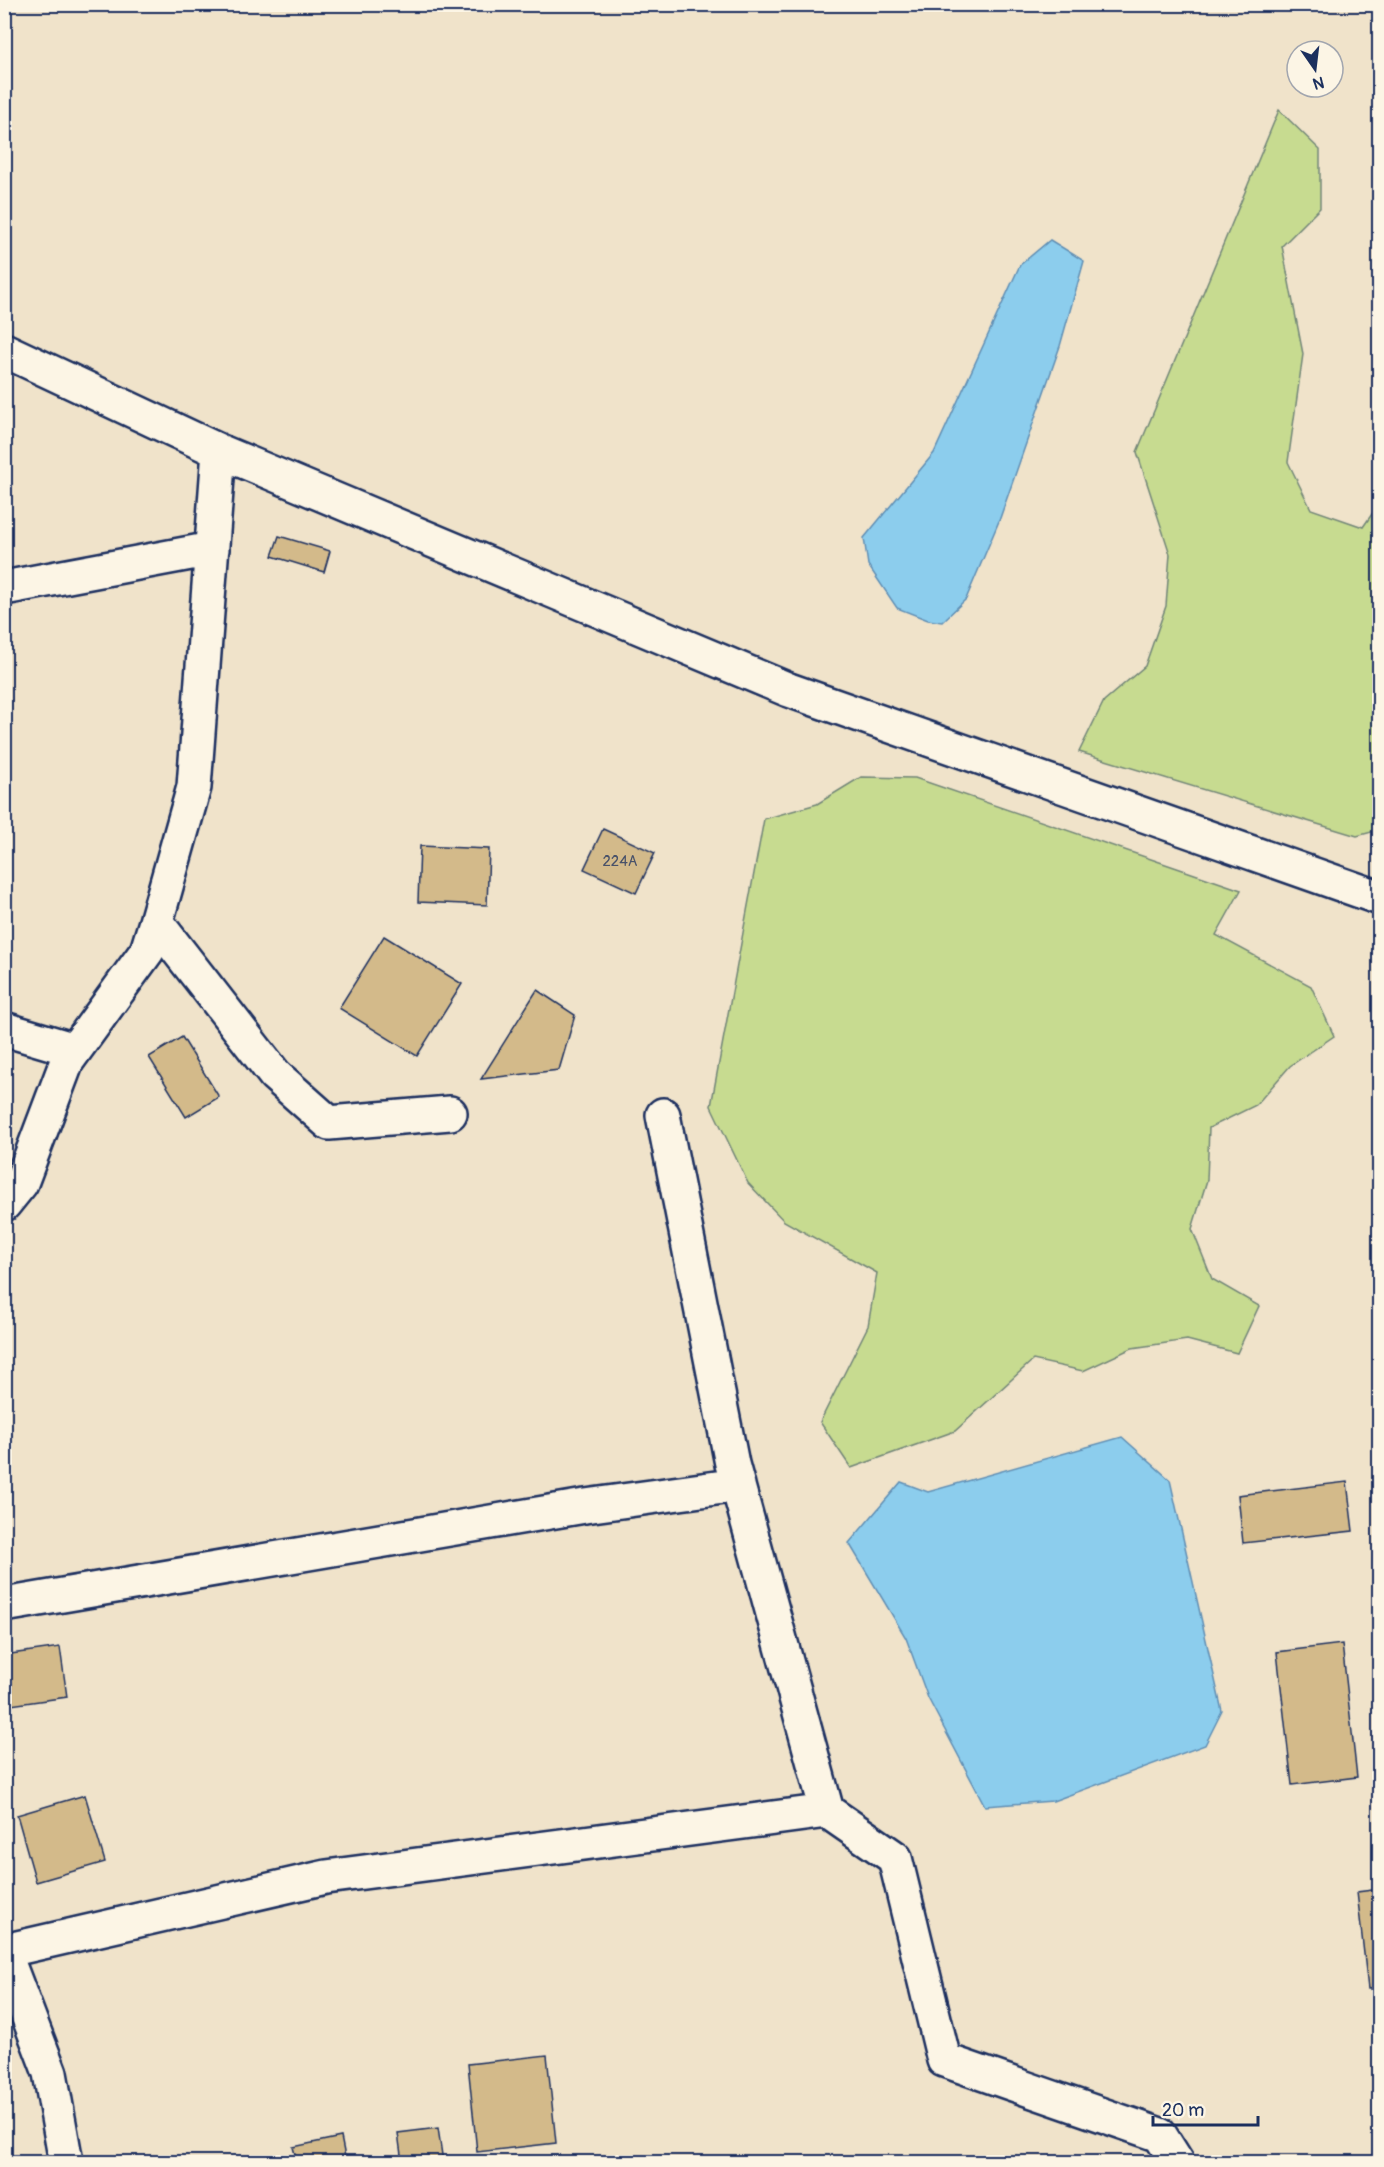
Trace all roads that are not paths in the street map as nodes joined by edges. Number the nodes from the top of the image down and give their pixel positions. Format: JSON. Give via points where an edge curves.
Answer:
{"nodes":[{"id":1,"x":4,"y":350,"type":"edge"},
{"id":2,"x":219,"y":451,"type":"junction"},
{"id":3,"x":212,"y":549,"type":"junction"},
{"id":4,"x":4,"y":588,"type":"edge"},
{"id":5,"x":1380,"y":898,"type":"edge"},
{"id":6,"x":156,"y":922,"type":"junction"},
{"id":7,"x":4,"y":1029,"type":"edge"},
{"id":8,"x":75,"y":1050,"type":"junction"},
{"id":9,"x":450,"y":1113,"type":"dead end"},
{"id":10,"x":663,"y":1115,"type":"dead end"},
{"id":11,"x":4,"y":1204,"type":"edge"},
{"id":12,"x":738,"y":1485,"type":"junction"},
{"id":13,"x":4,"y":1605,"type":"edge"},
{"id":14,"x":827,"y":1811,"type":"junction"},
{"id":15,"x":4,"y":1952,"type":"edge"},
{"id":16,"x":66,"y":2163,"type":"edge"},
{"id":17,"x":1177,"y":2163,"type":"edge"}],
"edges":[{"from":1,"to":2,"type":"street"},
{"from":2,"to":3,"type":"street"},
{"from":2,"to":5,"type":"street","via":[[789,690]]},
{"from":3,"to":4,"type":"street"},
{"from":3,"to":6,"type":"street","via":[[194,787]]},
{"from":6,"to":8,"type":"street","via":[[147,951]]},
{"from":6,"to":9,"type":"street","via":[[275,1076],[328,1124]]},
{"from":7,"to":8,"type":"street"},
{"from":8,"to":11,"type":"street","via":[[67,1061],[21,1183]]},
{"from":10,"to":12,"type":"street"},
{"from":12,"to":13,"type":"street","via":[[585,1506]]},
{"from":12,"to":14,"type":"street"},
{"from":14,"to":15,"type":"street","via":[[326,1877]]},
{"from":14,"to":17,"type":"street","via":[[895,1858],[944,2060],[1160,2135]]},
{"from":15,"to":16,"type":"street","via":[[50,2073]]}]}
